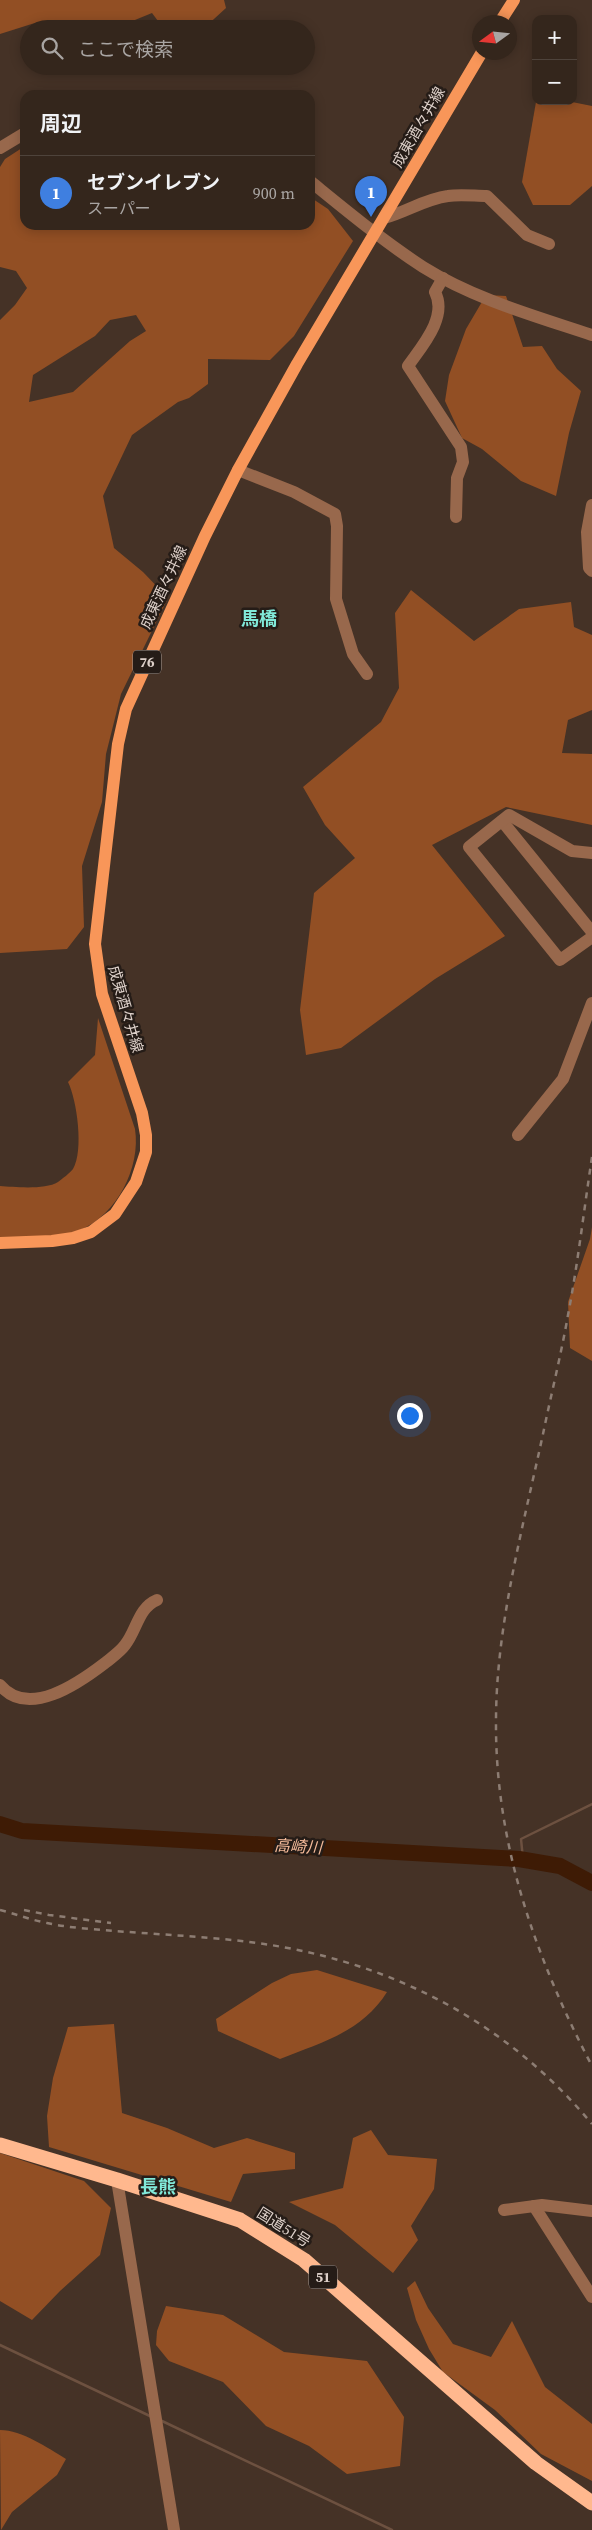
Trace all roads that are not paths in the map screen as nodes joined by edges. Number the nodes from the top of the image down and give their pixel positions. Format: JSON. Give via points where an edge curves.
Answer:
{"nodes":[{"id":1,"x":514,"y":0,"type":"edge"},
{"id":2,"x":504,"y":15,"type":"edge"},
{"id":3,"x":477,"y":60,"type":"edge"},
{"id":4,"x":20,"y":136,"type":"edge"},
{"id":5,"x":0,"y":148,"type":"edge"},
{"id":6,"x":315,"y":185,"type":"edge"},
{"id":7,"x":384,"y":218,"type":"junction"},
{"id":8,"x":376,"y":233,"type":"junction"},
{"id":9,"x":550,"y":244,"type":"dead end"},
{"id":10,"x":443,"y":278,"type":"junction"},
{"id":11,"x":592,"y":336,"type":"edge"},
{"id":12,"x":238,"y":470,"type":"junction"},
{"id":13,"x":592,"y":505,"type":"edge"},
{"id":14,"x":456,"y":517,"type":"dead end"},
{"id":15,"x":592,"y":571,"type":"edge"},
{"id":16,"x":367,"y":674,"type":"dead end"},
{"id":17,"x":502,"y":821,"type":"junction"},
{"id":18,"x":592,"y":854,"type":"edge"},
{"id":19,"x":592,"y":932,"type":"edge"},
{"id":20,"x":592,"y":937,"type":"edge"},
{"id":21,"x":592,"y":1003,"type":"edge"},
{"id":22,"x":518,"y":1135,"type":"dead end"},
{"id":23,"x":0,"y":1243,"type":"edge"},
{"id":24,"x":158,"y":1600,"type":"dead end"},
{"id":25,"x":0,"y":1684,"type":"edge"},
{"id":26,"x":0,"y":2145,"type":"edge"},
{"id":27,"x":117,"y":2180,"type":"junction"},
{"id":28,"x":534,"y":2206,"type":"junction"},
{"id":29,"x":504,"y":2210,"type":"dead end"},
{"id":30,"x":592,"y":2211,"type":"edge"},
{"id":31,"x":592,"y":2297,"type":"edge"},
{"id":32,"x":592,"y":2503,"type":"edge"},
{"id":33,"x":174,"y":2530,"type":"edge"}],
"edges":[{"from":1,"to":2,"type":"main road"},
{"from":3,"to":7,"type":"main road","name":"成東酒々井線","number":"76"},
{"from":4,"to":5,"type":"street"},
{"from":6,"to":8,"type":"street"},
{"from":7,"to":8,"type":"main road","name":"成東酒々井線","number":"76"},
{"from":7,"to":9,"type":"street","via":[[449,195],[488,196],[526,235]]},
{"from":8,"to":10,"type":"street"},
{"from":8,"to":12,"type":"main road","name":"成東酒々井線","number":"76"},
{"from":10,"to":11,"type":"street"},
{"from":10,"to":14,"type":"street","via":[[435,292],[440,301],[437,320],[408,366],[461,447],[463,462],[456,478]]},
{"from":12,"to":16,"type":"street","via":[[294,492],[335,514],[336,598],[353,654]]},
{"from":12,"to":23,"type":"main road","name":"成東酒々井線","number":"76","via":[[204,536],[126,709],[118,744],[95,944],[102,994],[142,1114],[146,1143],[142,1167],[115,1214],[91,1232],[52,1241]]},
{"from":13,"to":15,"type":"street","via":[[587,532],[589,568]]},
{"from":17,"to":18,"type":"street","via":[[509,815],[572,851]]},
{"from":17,"to":19,"type":"street"},
{"from":17,"to":20,"type":"street","via":[[469,847],[560,960]]},
{"from":21,"to":22,"type":"street","via":[[563,1079]]},
{"from":24,"to":25,"type":"street","via":[[144,1609],[125,1646],[82,1682],[41,1698],[18,1697],[7,1693]]},
{"from":26,"to":27,"type":"highway","name":"国道51号","number":"51"},
{"from":27,"to":32,"type":"highway","name":"国道51号","number":"51","via":[[240,2220],[304,2260],[536,2463]]},
{"from":27,"to":33,"type":"street"},
{"from":28,"to":29,"type":"street"},
{"from":28,"to":30,"type":"street"},
{"from":28,"to":31,"type":"street"}]}
